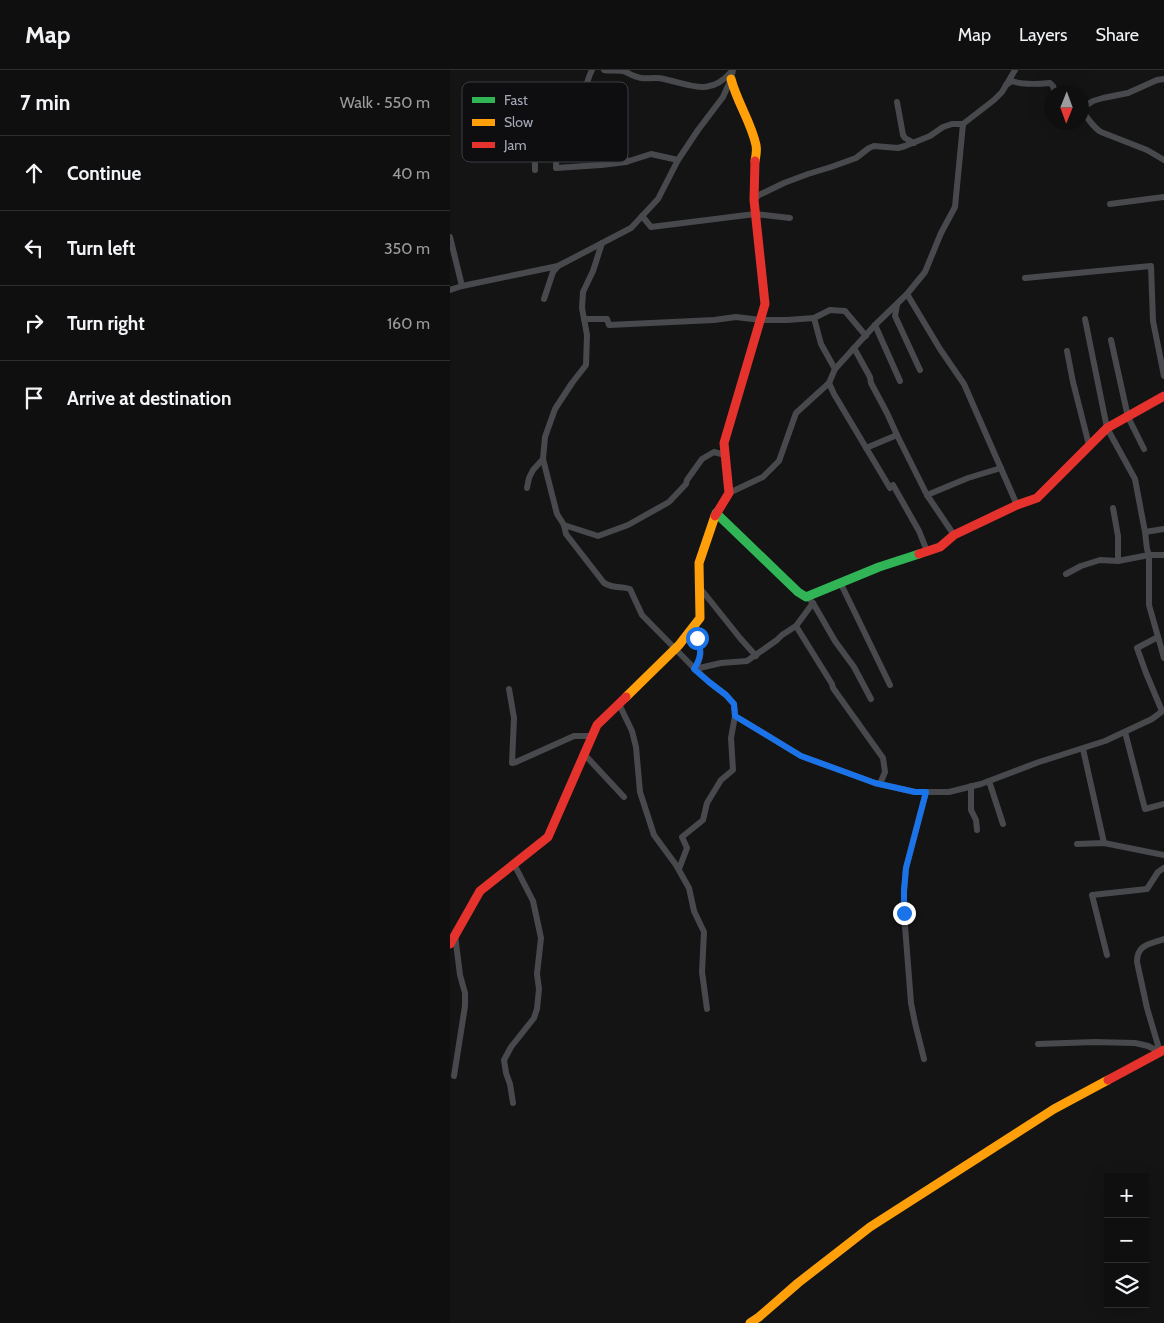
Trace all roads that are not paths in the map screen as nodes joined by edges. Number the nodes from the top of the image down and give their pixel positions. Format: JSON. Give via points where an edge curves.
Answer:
{"nodes":[{"id":1,"x":592,"y":70,"type":"edge"},
{"id":2,"x":604,"y":70,"type":"edge"},
{"id":3,"x":1015,"y":70,"type":"edge"},
{"id":4,"x":732,"y":73,"type":"edge"},
{"id":5,"x":1164,"y":79,"type":"edge"},
{"id":6,"x":587,"y":82,"type":"edge"},
{"id":7,"x":1052,"y":85,"type":"edge"},
{"id":8,"x":1005,"y":86,"type":"junction"},
{"id":9,"x":897,"y":102,"type":"dead end"},
{"id":10,"x":1089,"y":105,"type":"edge"},
{"id":11,"x":1089,"y":118,"type":"edge"},
{"id":12,"x":963,"y":124,"type":"junction"},
{"id":13,"x":914,"y":143,"type":"junction"},
{"id":14,"x":678,"y":160,"type":"junction"},
{"id":15,"x":1164,"y":160,"type":"edge"},
{"id":16,"x":628,"y":161,"type":"edge"},
{"id":17,"x":535,"y":162,"type":"edge"},
{"id":18,"x":556,"y":162,"type":"edge"},
{"id":19,"x":626,"y":162,"type":"edge"},
{"id":20,"x":535,"y":170,"type":"dead end"},
{"id":21,"x":1164,"y":197,"type":"edge"},
{"id":22,"x":754,"y":200,"type":"junction"},
{"id":23,"x":1110,"y":204,"type":"dead end"},
{"id":24,"x":755,"y":214,"type":"junction"},
{"id":25,"x":642,"y":216,"type":"junction"},
{"id":26,"x":790,"y":218,"type":"dead end"},
{"id":27,"x":450,"y":237,"type":"edge"},
{"id":28,"x":602,"y":243,"type":"junction"},
{"id":29,"x":558,"y":266,"type":"junction"},
{"id":30,"x":1025,"y":278,"type":"dead end"},
{"id":31,"x":462,"y":286,"type":"junction"},
{"id":32,"x":450,"y":290,"type":"edge"},
{"id":33,"x":907,"y":294,"type":"junction"},
{"id":34,"x":544,"y":298,"type":"dead end"},
{"id":35,"x":898,"y":304,"type":"junction"},
{"id":36,"x":814,"y":318,"type":"junction"},
{"id":37,"x":584,"y":319,"type":"junction"},
{"id":38,"x":1085,"y":319,"type":"dead end"},
{"id":39,"x":761,"y":320,"type":"junction"},
{"id":40,"x":875,"y":325,"type":"junction"},
{"id":41,"x":866,"y":336,"type":"junction"},
{"id":42,"x":1111,"y":340,"type":"dead end"},
{"id":43,"x":854,"y":348,"type":"junction"},
{"id":44,"x":1068,"y":351,"type":"dead end"},
{"id":45,"x":836,"y":369,"type":"junction"},
{"id":46,"x":920,"y":370,"type":"dead end"},
{"id":47,"x":1164,"y":376,"type":"edge"},
{"id":48,"x":900,"y":381,"type":"dead end"},
{"id":49,"x":829,"y":383,"type":"junction"},
{"id":50,"x":1164,"y":396,"type":"edge"},
{"id":51,"x":1128,"y":417,"type":"junction"},
{"id":52,"x":1107,"y":428,"type":"junction"},
{"id":53,"x":897,"y":435,"type":"junction"},
{"id":54,"x":1089,"y":445,"type":"junction"},
{"id":55,"x":866,"y":448,"type":"junction"},
{"id":56,"x":1144,"y":449,"type":"dead end"},
{"id":57,"x":725,"y":455,"type":"junction"},
{"id":58,"x":543,"y":459,"type":"junction"},
{"id":59,"x":1001,"y":468,"type":"junction"},
{"id":60,"x":528,"y":488,"type":"dead end"},
{"id":61,"x":729,"y":493,"type":"junction"},
{"id":62,"x":927,"y":495,"type":"junction"},
{"id":63,"x":1018,"y":505,"type":"junction"},
{"id":64,"x":1113,"y":508,"type":"dead end"},
{"id":65,"x":716,"y":513,"type":"junction"},
{"id":66,"x":564,"y":525,"type":"junction"},
{"id":67,"x":1164,"y":531,"type":"edge"},
{"id":68,"x":1145,"y":532,"type":"junction"},
{"id":69,"x":954,"y":535,"type":"junction"},
{"id":70,"x":927,"y":550,"type":"junction"},
{"id":71,"x":1164,"y":554,"type":"edge"},
{"id":72,"x":1149,"y":555,"type":"junction"},
{"id":73,"x":1118,"y":561,"type":"junction"},
{"id":74,"x":1066,"y":574,"type":"dead end"},
{"id":75,"x":840,"y":582,"type":"junction"},
{"id":76,"x":700,"y":588,"type":"junction"},
{"id":77,"x":810,"y":600,"type":"junction"},
{"id":78,"x":694,"y":626,"type":"junction"},
{"id":79,"x":796,"y":626,"type":"junction"},
{"id":80,"x":1158,"y":637,"type":"junction"},
{"id":81,"x":675,"y":649,"type":"junction"},
{"id":82,"x":756,"y":656,"type":"junction"},
{"id":83,"x":1164,"y":658,"type":"edge"},
{"id":84,"x":694,"y":669,"type":"junction"},
{"id":85,"x":890,"y":685,"type":"dead end"},
{"id":86,"x":508,"y":688,"type":"dead end"},
{"id":87,"x":871,"y":700,"type":"dead end"},
{"id":88,"x":618,"y":704,"type":"junction"},
{"id":89,"x":1163,"y":710,"type":"edge"},
{"id":90,"x":735,"y":716,"type":"junction"},
{"id":91,"x":1125,"y":732,"type":"junction"},
{"id":92,"x":592,"y":736,"type":"junction"},
{"id":93,"x":1084,"y":749,"type":"junction"},
{"id":94,"x":584,"y":754,"type":"junction"},
{"id":95,"x":989,"y":781,"type":"junction"},
{"id":96,"x":880,"y":784,"type":"junction"},
{"id":97,"x":971,"y":786,"type":"junction"},
{"id":98,"x":926,"y":792,"type":"junction"},
{"id":99,"x":624,"y":797,"type":"dead end"},
{"id":100,"x":1164,"y":804,"type":"edge"},
{"id":101,"x":1003,"y":824,"type":"dead end"},
{"id":102,"x":977,"y":830,"type":"dead end"},
{"id":103,"x":1104,"y":843,"type":"junction"},
{"id":104,"x":1077,"y":844,"type":"dead end"},
{"id":105,"x":1164,"y":855,"type":"edge"},
{"id":106,"x":514,"y":864,"type":"junction"},
{"id":107,"x":1164,"y":868,"type":"edge"},
{"id":108,"x":679,"y":869,"type":"junction"},
{"id":109,"x":455,"y":935,"type":"junction"},
{"id":110,"x":1164,"y":939,"type":"edge"},
{"id":111,"x":450,"y":944,"type":"edge"},
{"id":112,"x":1107,"y":955,"type":"dead end"},
{"id":113,"x":707,"y":1010,"type":"dead end"},
{"id":114,"x":1038,"y":1044,"type":"dead end"},
{"id":115,"x":1162,"y":1051,"type":"edge"},
{"id":116,"x":924,"y":1059,"type":"dead end"},
{"id":117,"x":454,"y":1076,"type":"dead end"},
{"id":118,"x":513,"y":1103,"type":"dead end"},
{"id":119,"x":750,"y":1323,"type":"edge"}],
"edges":[{"from":1,"to":6,"type":"street"},
{"from":2,"to":4,"type":"street","via":[[702,87],[715,85]]},
{"from":3,"to":8,"type":"street"},
{"from":4,"to":14,"type":"street","via":[[723,97]]},
{"from":4,"to":22,"type":"street","via":[[733,87],[756,146]]},
{"from":5,"to":10,"type":"street"},
{"from":7,"to":8,"type":"street","via":[[1012,82]]},
{"from":8,"to":12,"type":"street","via":[[994,100]]},
{"from":9,"to":13,"type":"street","via":[[903,135]]},
{"from":11,"to":15,"type":"street","via":[[1101,132]]},
{"from":12,"to":13,"type":"street","via":[[943,127]]},
{"from":12,"to":33,"type":"street","via":[[955,207],[925,272]]},
{"from":13,"to":22,"type":"street","via":[[898,148],[868,148],[856,158],[784,183]]},
{"from":14,"to":16,"type":"street","via":[[651,154]]},
{"from":14,"to":25,"type":"street","via":[[658,199]]},
{"from":17,"to":20,"type":"street"},
{"from":18,"to":19,"type":"street","via":[[556,168]]},
{"from":21,"to":23,"type":"street"},
{"from":22,"to":24,"type":"street"},
{"from":24,"to":25,"type":"street","via":[[651,228]]},
{"from":24,"to":26,"type":"street"},
{"from":24,"to":39,"type":"street","via":[[766,304]]},
{"from":25,"to":28,"type":"street","via":[[631,228]]},
{"from":27,"to":31,"type":"street"},
{"from":28,"to":29,"type":"street"},
{"from":28,"to":37,"type":"street","via":[[583,292]]},
{"from":29,"to":31,"type":"street"},
{"from":29,"to":34,"type":"street"},
{"from":30,"to":47,"type":"street","via":[[1151,266],[1153,321]]},
{"from":31,"to":32,"type":"street"},
{"from":33,"to":35,"type":"street"},
{"from":33,"to":59,"type":"street","via":[[964,384]]},
{"from":35,"to":40,"type":"street"},
{"from":35,"to":46,"type":"street","via":[[895,316]]},
{"from":36,"to":39,"type":"street"},
{"from":36,"to":41,"type":"street","via":[[830,310],[845,311]]},
{"from":36,"to":45,"type":"street","via":[[821,344]]},
{"from":37,"to":39,"type":"street","via":[[607,320],[609,324],[736,317]]},
{"from":37,"to":58,"type":"street","via":[[586,365],[555,409],[545,436]]},
{"from":38,"to":52,"type":"street"},
{"from":39,"to":57,"type":"street","via":[[724,443]]},
{"from":40,"to":41,"type":"street"},
{"from":40,"to":48,"type":"street"},
{"from":41,"to":43,"type":"street"},
{"from":42,"to":51,"type":"street"},
{"from":43,"to":45,"type":"street"},
{"from":43,"to":53,"type":"street"},
{"from":44,"to":54,"type":"street"},
{"from":45,"to":49,"type":"street"},
{"from":49,"to":55,"type":"street"},
{"from":49,"to":61,"type":"street","via":[[796,413],[779,461],[763,476]]},
{"from":50,"to":51,"type":"street"},
{"from":51,"to":52,"type":"street"},
{"from":51,"to":56,"type":"street"},
{"from":52,"to":54,"type":"street"},
{"from":52,"to":68,"type":"street","via":[[1135,479]]},
{"from":53,"to":55,"type":"street"},
{"from":53,"to":62,"type":"street"},
{"from":54,"to":63,"type":"street","via":[[1037,498]]},
{"from":55,"to":70,"type":"street","via":[[919,531]]},
{"from":57,"to":61,"type":"street"},
{"from":57,"to":66,"type":"street","via":[[714,452],[702,459],[686,484],[669,502],[628,525],[598,536]]},
{"from":58,"to":60,"type":"street","via":[[533,470]]},
{"from":58,"to":66,"type":"street","via":[[557,514]]},
{"from":59,"to":62,"type":"street"},
{"from":59,"to":63,"type":"street"},
{"from":61,"to":65,"type":"street"},
{"from":62,"to":69,"type":"street"},
{"from":63,"to":69,"type":"street"},
{"from":64,"to":73,"type":"street"},
{"from":65,"to":76,"type":"street","via":[[699,562]]},
{"from":65,"to":77,"type":"street"},
{"from":66,"to":81,"type":"street","via":[[566,534],[604,583],[612,588],[630,589],[642,615]]},
{"from":67,"to":68,"type":"street"},
{"from":68,"to":72,"type":"street"},
{"from":69,"to":70,"type":"street","via":[[940,547]]},
{"from":70,"to":75,"type":"street"},
{"from":71,"to":72,"type":"street"},
{"from":72,"to":73,"type":"street"},
{"from":72,"to":80,"type":"street","via":[[1149,605]]},
{"from":73,"to":74,"type":"street","via":[[1100,560]]},
{"from":75,"to":77,"type":"street"},
{"from":75,"to":85,"type":"street"},
{"from":76,"to":78,"type":"street","via":[[700,618]]},
{"from":76,"to":82,"type":"street"},
{"from":77,"to":79,"type":"street"},
{"from":77,"to":87,"type":"street","via":[[854,667]]},
{"from":78,"to":81,"type":"street"},
{"from":78,"to":84,"type":"street","via":[[701,649],[700,660]]},
{"from":79,"to":82,"type":"street"},
{"from":79,"to":96,"type":"street","via":[[833,688],[883,758],[885,772]]},
{"from":80,"to":83,"type":"street"},
{"from":80,"to":89,"type":"street","via":[[1137,648]]},
{"from":81,"to":84,"type":"street"},
{"from":81,"to":88,"type":"street"},
{"from":82,"to":84,"type":"street","via":[[747,661]]},
{"from":84,"to":90,"type":"street","via":[[734,704]]},
{"from":86,"to":92,"type":"street","via":[[514,718],[512,763],[574,736]]},
{"from":88,"to":92,"type":"street","via":[[596,725]]},
{"from":88,"to":108,"type":"street","via":[[632,731],[640,792],[654,835]]},
{"from":89,"to":91,"type":"street"},
{"from":90,"to":96,"type":"street","via":[[801,756]]},
{"from":90,"to":108,"type":"street","via":[[731,738],[734,770],[721,780],[707,803],[703,820],[682,837],[687,848]]},
{"from":91,"to":93,"type":"street"},
{"from":91,"to":100,"type":"street","via":[[1145,809]]},
{"from":92,"to":94,"type":"street"},
{"from":93,"to":95,"type":"street"},
{"from":93,"to":103,"type":"street"},
{"from":94,"to":99,"type":"street"},
{"from":94,"to":106,"type":"street","via":[[548,837]]},
{"from":95,"to":97,"type":"street"},
{"from":95,"to":101,"type":"street"},
{"from":96,"to":98,"type":"street"},
{"from":97,"to":98,"type":"street","via":[[949,792]]},
{"from":97,"to":102,"type":"street","via":[[971,810]]},
{"from":98,"to":116,"type":"street","via":[[906,868],[904,891],[911,1003]]},
{"from":103,"to":104,"type":"street"},
{"from":103,"to":105,"type":"street"},
{"from":106,"to":109,"type":"street","via":[[480,891]]},
{"from":106,"to":118,"type":"street","via":[[534,901],[541,938],[537,1009],[504,1060]]},
{"from":107,"to":112,"type":"street","via":[[1147,889],[1092,895]]},
{"from":108,"to":113,"type":"street","via":[[704,932],[702,972]]},
{"from":109,"to":111,"type":"street"},
{"from":109,"to":117,"type":"street","via":[[465,1006]]},
{"from":110,"to":115,"type":"street","via":[[1144,946],[1137,956],[1147,1008]]},
{"from":114,"to":115,"type":"street","via":[[1135,1043]]},
{"from":115,"to":119,"type":"street","via":[[1054,1109],[870,1227]]}]}
